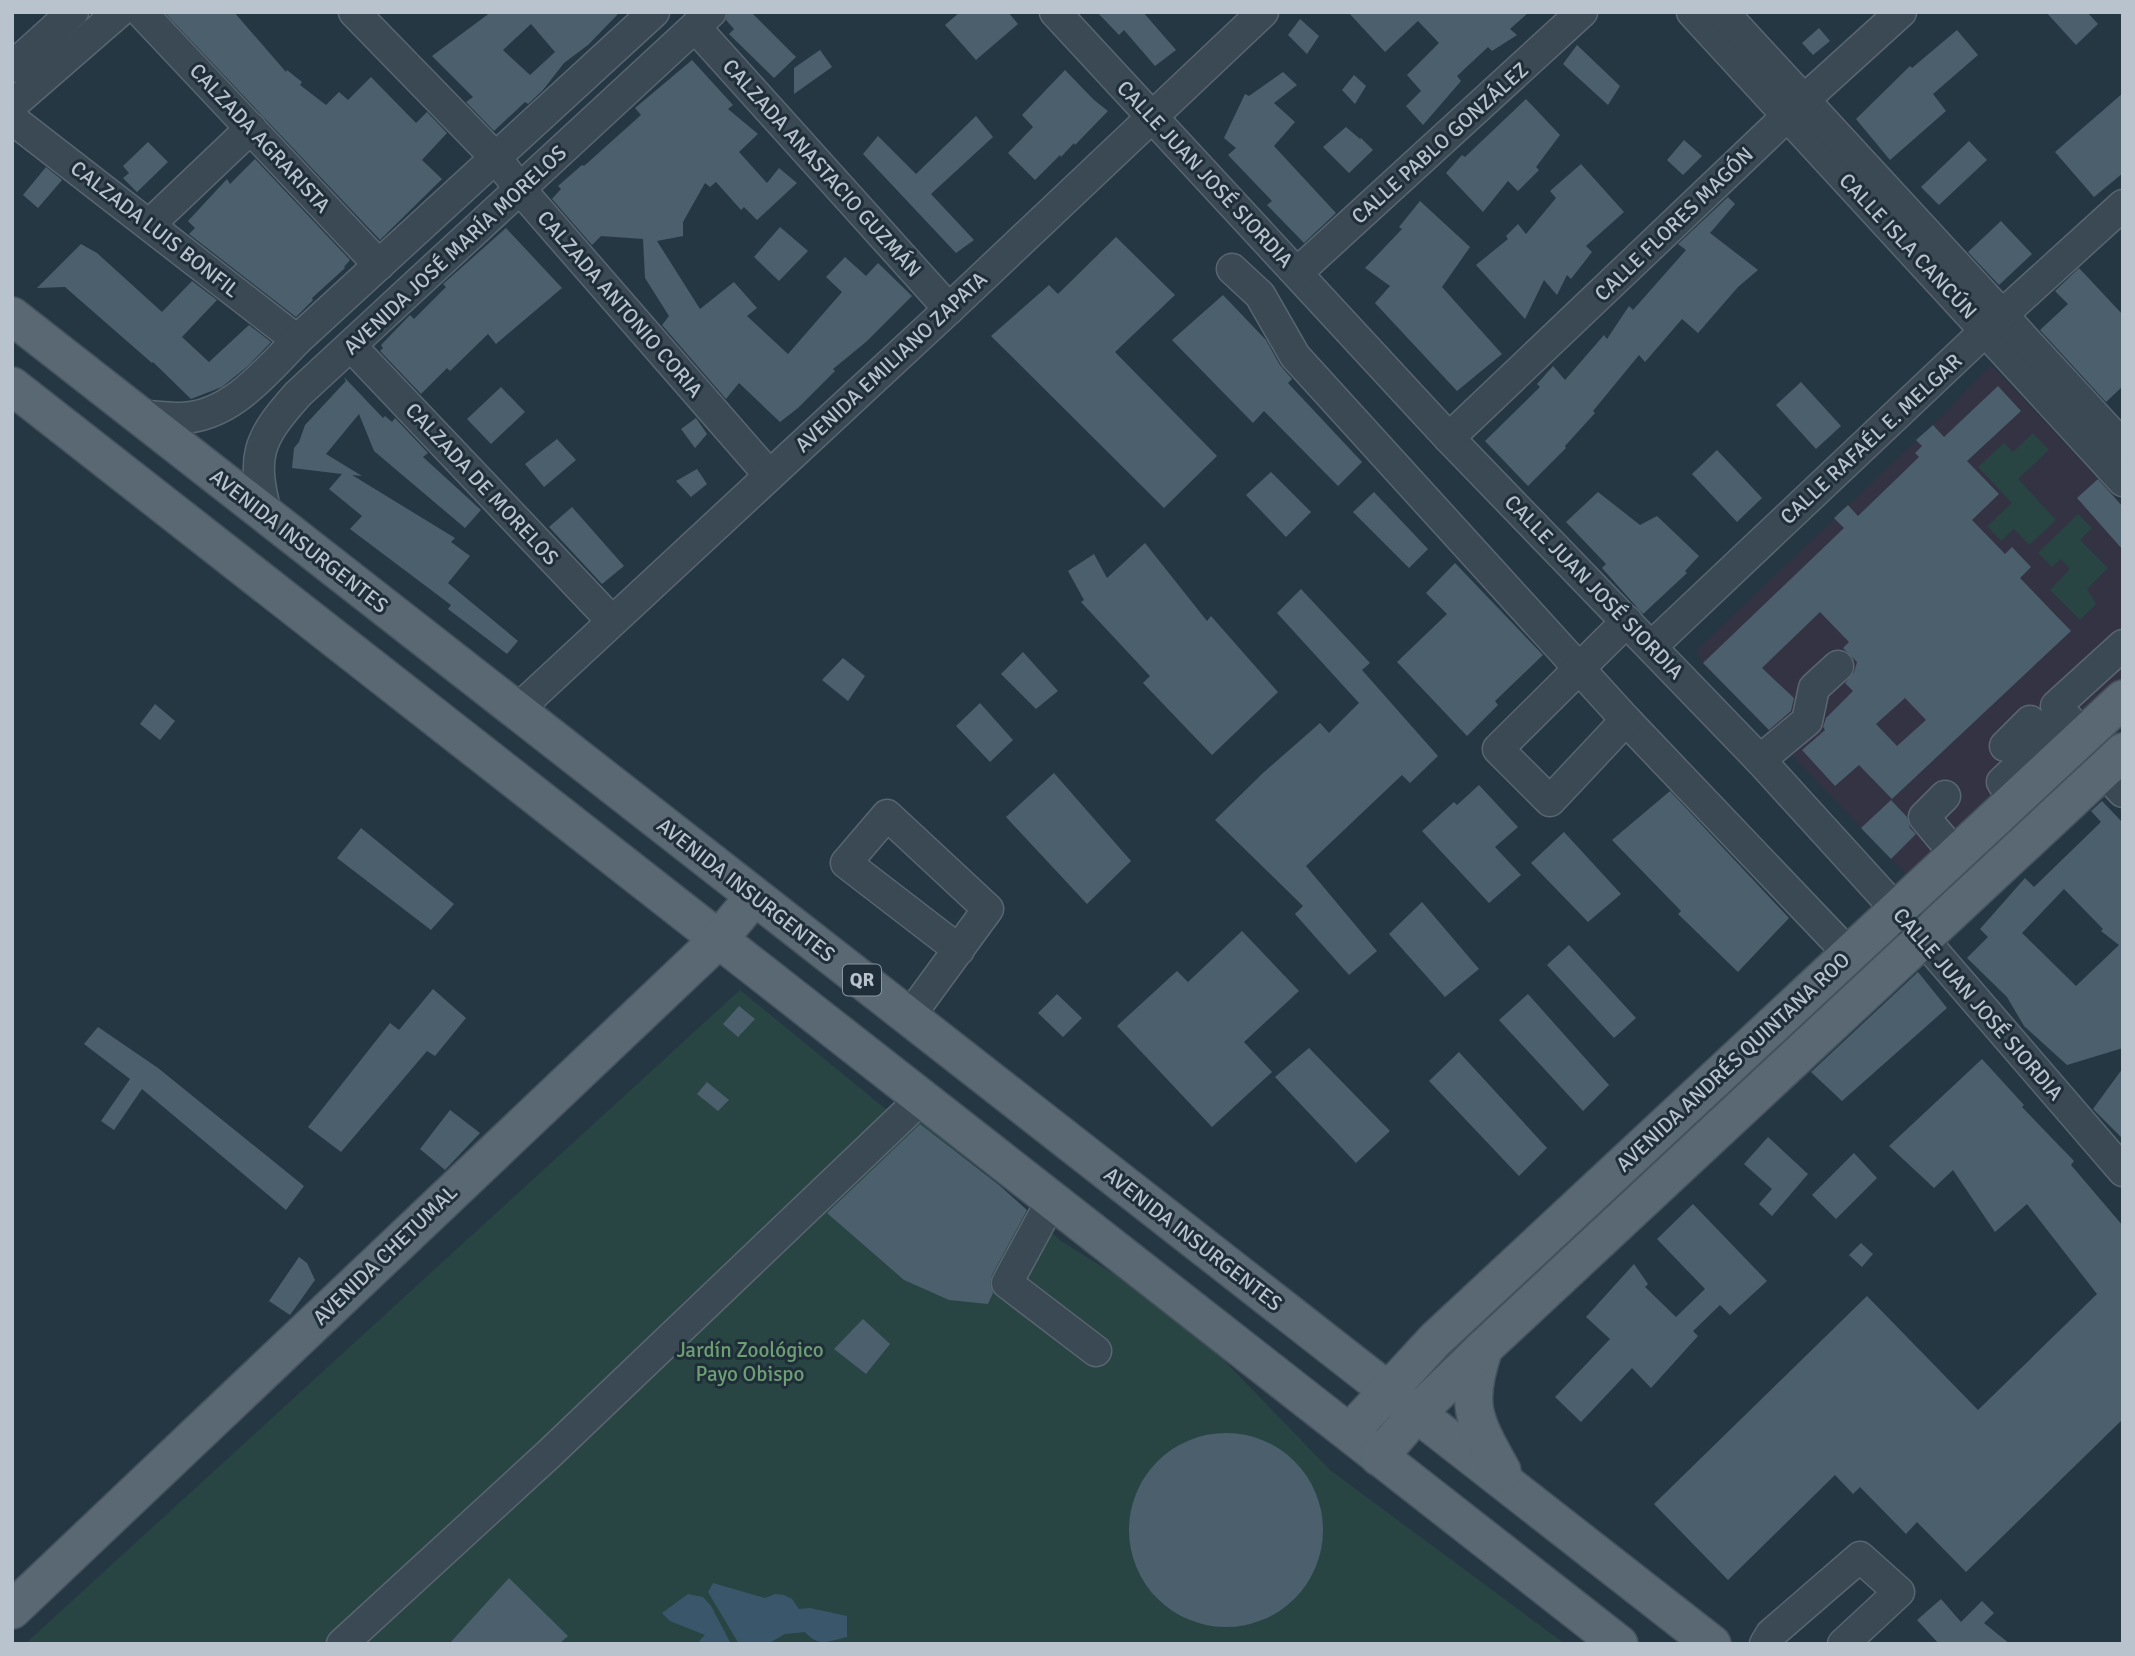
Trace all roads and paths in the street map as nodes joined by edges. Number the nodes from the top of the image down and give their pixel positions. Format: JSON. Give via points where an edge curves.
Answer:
{"nodes":[{"id":1,"x":73,"y":12,"type":"edge"},
{"id":2,"x":120,"y":12,"type":"edge"},
{"id":3,"x":141,"y":12,"type":"edge"},
{"id":4,"x":354,"y":12,"type":"edge"},
{"id":5,"x":653,"y":12,"type":"edge"},
{"id":6,"x":1055,"y":12,"type":"edge"},
{"id":7,"x":1263,"y":12,"type":"edge"},
{"id":8,"x":1582,"y":12,"type":"edge"},
{"id":9,"x":1692,"y":12,"type":"edge"},
{"id":10,"x":1723,"y":12,"type":"edge"},
{"id":11,"x":1901,"y":12,"type":"edge"},
{"id":12,"x":703,"y":20,"type":"edge"},
{"id":13,"x":12,"y":67,"type":"edge"},
{"id":14,"x":12,"y":105,"type":"edge"},
{"id":15,"x":1796,"y":108,"type":"junction"},
{"id":16,"x":1153,"y":118,"type":"junction"},
{"id":17,"x":12,"y":119,"type":"edge"},
{"id":18,"x":251,"y":128,"type":"junction"},
{"id":19,"x":496,"y":158,"type":"junction"},
{"id":20,"x":520,"y":190,"type":"junction"},
{"id":21,"x":2123,"y":205,"type":"edge"},
{"id":22,"x":149,"y":225,"type":"junction"},
{"id":23,"x":379,"y":265,"type":"junction"},
{"id":24,"x":1232,"y":269,"type":"dead end"},
{"id":25,"x":1297,"y":273,"type":"junction"},
{"id":26,"x":949,"y":309,"type":"junction"},
{"id":27,"x":12,"y":316,"type":"edge"},
{"id":28,"x":1994,"y":323,"type":"junction"},
{"id":29,"x":297,"y":340,"type":"junction"},
{"id":30,"x":351,"y":346,"type":"junction"},
{"id":31,"x":12,"y":386,"type":"edge"},
{"id":32,"x":137,"y":415,"type":"junction"},
{"id":33,"x":1449,"y":438,"type":"junction"},
{"id":34,"x":2123,"y":446,"type":"edge"},
{"id":35,"x":769,"y":475,"type":"junction"},
{"id":36,"x":2123,"y":481,"type":"edge"},
{"id":37,"x":267,"y":516,"type":"junction"},
{"id":38,"x":380,"y":604,"type":"junction"},
{"id":39,"x":612,"y":621,"type":"junction"},
{"id":40,"x":1627,"y":621,"type":"junction"},
{"id":41,"x":2123,"y":645,"type":"edge"},
{"id":42,"x":1652,"y":646,"type":"junction"},
{"id":43,"x":346,"y":648,"type":"junction"},
{"id":44,"x":1838,"y":666,"type":"dead end"},
{"id":45,"x":1578,"y":669,"type":"junction"},
{"id":46,"x":2123,"y":699,"type":"edge"},
{"id":47,"x":516,"y":711,"type":"junction"},
{"id":48,"x":1626,"y":720,"type":"junction"},
{"id":49,"x":2065,"y":744,"type":"junction"},
{"id":50,"x":2005,"y":746,"type":"dead end"},
{"id":51,"x":1760,"y":760,"type":"junction"},
{"id":52,"x":582,"y":762,"type":"junction"},
{"id":53,"x":2116,"y":772,"type":"edge"},
{"id":54,"x":1945,"y":796,"type":"dead end"},
{"id":55,"x":548,"y":806,"type":"junction"},
{"id":56,"x":1956,"y":855,"type":"junction"},
{"id":57,"x":754,"y":897,"type":"junction"},
{"id":58,"x":1896,"y":911,"type":"junction"},
{"id":59,"x":1923,"y":939,"type":"junction"},
{"id":60,"x":718,"y":940,"type":"junction"},
{"id":61,"x":959,"y":950,"type":"junction"},
{"id":62,"x":1849,"y":954,"type":"junction"},
{"id":63,"x":909,"y":1017,"type":"junction"},
{"id":64,"x":921,"y":1099,"type":"junction"},
{"id":65,"x":2123,"y":1171,"type":"edge"},
{"id":66,"x":1052,"y":1200,"type":"junction"},
{"id":67,"x":1304,"y":1326,"type":"junction"},
{"id":68,"x":1435,"y":1340,"type":"junction"},
{"id":69,"x":1484,"y":1348,"type":"junction"},
{"id":70,"x":1096,"y":1351,"type":"dead end"},
{"id":71,"x":1257,"y":1360,"type":"junction"},
{"id":72,"x":1387,"y":1391,"type":"junction"},
{"id":73,"x":1417,"y":1413,"type":"junction"},
{"id":74,"x":1350,"y":1433,"type":"junction"},
{"id":75,"x":1380,"y":1457,"type":"junction"},
{"id":76,"x":1510,"y":1485,"type":"junction"},
{"id":77,"x":12,"y":1610,"type":"edge"},
{"id":78,"x":342,"y":1644,"type":"edge"},
{"id":79,"x":1619,"y":1644,"type":"edge"},
{"id":80,"x":1712,"y":1644,"type":"edge"},
{"id":81,"x":1765,"y":1644,"type":"edge"},
{"id":82,"x":1843,"y":1644,"type":"edge"}],
"edges":[{"from":1,"to":13,"type":"street"},
{"from":2,"to":14,"type":"street"},
{"from":3,"to":18,"type":"street","name":"CALZADA AGRARISTA"},
{"from":4,"to":19,"type":"street","name":"CALZADA ANTONIO CORIA"},
{"from":5,"to":19,"type":"street","name":"AVENIDA JOSÉ MARÍA MORELOS"},
{"from":6,"to":16,"type":"street","name":"CALLE JUAN JOSÉ SIORDIA"},
{"from":7,"to":16,"type":"street","name":"AVENIDA EMILIANO ZAPATA"},
{"from":8,"to":25,"type":"street","name":"CALLE PABLO GONZÁLEZ"},
{"from":9,"to":15,"type":"street","name":"CALLE ISLA CANCÚN"},
{"from":10,"to":15,"type":"street","name":"CALLE ISLA CANCÚN"},
{"from":11,"to":15,"type":"street","name":"CALLE FLORES MAGÓN"},
{"from":12,"to":20,"type":"street","name":"AVENIDA JOSÉ MARÍA MORELOS"},
{"from":12,"to":26,"type":"street","name":"CALZADA ANASTACIO GUZMÁN"},
{"from":15,"to":28,"type":"street","name":"CALLE ISLA CANCÚN"},
{"from":15,"to":33,"type":"street","name":"CALLE FLORES MAGÓN"},
{"from":16,"to":25,"type":"street","name":"CALLE JUAN JOSÉ SIORDIA"},
{"from":16,"to":26,"type":"street","name":"AVENIDA EMILIANO ZAPATA"},
{"from":17,"to":22,"type":"street","name":"CALZADA LUIS BONFIL"},
{"from":18,"to":22,"type":"street"},
{"from":18,"to":23,"type":"street","name":"CALZADA AGRARISTA"},
{"from":19,"to":20,"type":"street","name":"CALZADA ANTONIO CORIA"},
{"from":19,"to":23,"type":"street","name":"AVENIDA JOSÉ MARÍA MORELOS"},
{"from":20,"to":30,"type":"street","name":"AVENIDA JOSÉ MARÍA MORELOS"},
{"from":20,"to":35,"type":"street","name":"CALZADA ANTONIO CORIA"},
{"from":21,"to":28,"type":"street","name":"CALLE RAFAÉL E. MELGAR"},
{"from":22,"to":29,"type":"street","name":"CALZADA LUIS BONFIL"},
{"from":23,"to":29,"type":"street","name":"AVENIDA JOSÉ MARÍA MORELOS"},
{"from":24,"to":45,"type":"street","via":[[1260,295],[1295,356]]},
{"from":25,"to":33,"type":"street","name":"CALLE JUAN JOSÉ SIORDIA"},
{"from":26,"to":35,"type":"street","name":"AVENIDA EMILIANO ZAPATA"},
{"from":27,"to":32,"type":"main road","name":"AVENIDA INSURGENTES","number":"QR"},
{"from":28,"to":34,"type":"street","name":"CALLE ISLA CANCÚN"},
{"from":28,"to":36,"type":"street","name":"CALLE ISLA CANCÚN"},
{"from":28,"to":42,"type":"street","name":"CALLE RAFAÉL E. MELGAR"},
{"from":29,"to":32,"type":"street","name":"AVENIDA JOSÉ MARÍA MORELOS","via":[[252,384],[211,412],[183,418]]},
{"from":30,"to":37,"type":"street","name":"AVENIDA JOSÉ MARÍA MORELOS","via":[[299,394],[267,433],[258,456],[258,484]]},
{"from":30,"to":39,"type":"street","name":"CALZADA DE MORELOS"},
{"from":31,"to":43,"type":"main road"},
{"from":32,"to":37,"type":"main road","name":"AVENIDA INSURGENTES","number":"QR"},
{"from":33,"to":40,"type":"street","name":"CALLE JUAN JOSÉ SIORDIA"},
{"from":35,"to":39,"type":"street","name":"AVENIDA EMILIANO ZAPATA"},
{"from":37,"to":38,"type":"main road","name":"AVENIDA INSURGENTES","number":"QR"},
{"from":38,"to":43,"type":"main road"},
{"from":38,"to":47,"type":"main road","name":"AVENIDA INSURGENTES","number":"QR"},
{"from":39,"to":47,"type":"street","name":"AVENIDA EMILIANO ZAPATA"},
{"from":40,"to":42,"type":"street","name":"CALLE JUAN JOSÉ SIORDIA"},
{"from":40,"to":45,"type":"street"},
{"from":41,"to":49,"type":"street","via":[[2056,706]]},
{"from":42,"to":51,"type":"street","name":"CALLE JUAN JOSÉ SIORDIA"},
{"from":43,"to":55,"type":"main road"},
{"from":44,"to":51,"type":"street","via":[[1814,688],[1807,720]]},
{"from":45,"to":48,"type":"street"},
{"from":45,"to":48,"type":"street","via":[[1498,748],[1550,801]]},
{"from":46,"to":49,"type":"main road","name":"AVENIDA ANDRÉS QUINTANA ROO"},
{"from":47,"to":52,"type":"main road","name":"AVENIDA INSURGENTES","number":"QR"},
{"from":48,"to":62,"type":"street"},
{"from":49,"to":50,"type":"street","via":[[2030,721]]},
{"from":49,"to":56,"type":"main road","name":"AVENIDA ANDRÉS QUINTANA ROO","via":[[2014,801]]},
{"from":51,"to":58,"type":"street","name":"CALLE JUAN JOSÉ SIORDIA"},
{"from":52,"to":55,"type":"main road"},
{"from":52,"to":57,"type":"main road","name":"AVENIDA INSURGENTES","number":"QR"},
{"from":53,"to":59,"type":"main road","name":"AVENIDA ANDRÉS QUINTANA ROO"},
{"from":54,"to":56,"type":"street","via":[[1924,817]]},
{"from":55,"to":60,"type":"main road"},
{"from":56,"to":58,"type":"main road","name":"AVENIDA ANDRÉS QUINTANA ROO"},
{"from":57,"to":60,"type":"main road","name":"AVENIDA CHETUMAL"},
{"from":57,"to":63,"type":"main road","name":"AVENIDA INSURGENTES","number":"QR"},
{"from":58,"to":59,"type":"street","name":"CALLE JUAN JOSÉ SIORDIA"},
{"from":58,"to":62,"type":"main road","name":"AVENIDA ANDRÉS QUINTANA ROO"},
{"from":59,"to":65,"type":"street","name":"CALLE JUAN JOSÉ SIORDIA"},
{"from":59,"to":69,"type":"main road","name":"AVENIDA ANDRÉS QUINTANA ROO"},
{"from":60,"to":64,"type":"main road"},
{"from":60,"to":77,"type":"main road","name":"AVENIDA CHETUMAL"},
{"from":61,"to":61,"type":"street","via":[[988,909],[887,815],[846,863]]},
{"from":61,"to":63,"type":"street"},
{"from":62,"to":68,"type":"main road","name":"AVENIDA ANDRÉS QUINTANA ROO"},
{"from":63,"to":67,"type":"main road","name":"AVENIDA INSURGENTES","number":"QR"},
{"from":64,"to":66,"type":"main road"},
{"from":64,"to":78,"type":"street","via":[[549,1454]]},
{"from":66,"to":70,"type":"street","via":[[1007,1283]]},
{"from":66,"to":71,"type":"main road"},
{"from":67,"to":68,"type":"main road","via":[[1364,1351],[1388,1353]]},
{"from":67,"to":71,"type":"main road"},
{"from":67,"to":72,"type":"main road","name":"AVENIDA INSURGENTES","number":"QR"},
{"from":68,"to":72,"type":"main road","name":"AVENIDA ANDRÉS QUINTANA ROO"},
{"from":69,"to":73,"type":"main road","name":"AVENIDA ANDRÉS QUINTANA ROO"},
{"from":69,"to":76,"type":"main road","via":[[1474,1376],[1472,1401],[1477,1426]]},
{"from":71,"to":74,"type":"main road"},
{"from":72,"to":73,"type":"main road","name":"AVENIDA INSURGENTES","number":"QR"},
{"from":72,"to":74,"type":"main road","name":"AVENIDA ANDRÉS QUINTANA ROO"},
{"from":73,"to":75,"type":"main road","name":"AVENIDA ANDRÉS QUINTANA ROO"},
{"from":73,"to":76,"type":"main road","name":"AVENIDA INSURGENTES","number":"QR"},
{"from":74,"to":75,"type":"main road"},
{"from":75,"to":79,"type":"main road"},
{"from":76,"to":80,"type":"main road","name":"AVENIDA INSURGENTES","number":"QR"},
{"from":81,"to":82,"type":"street","via":[[1860,1557],[1899,1592]]}]}
